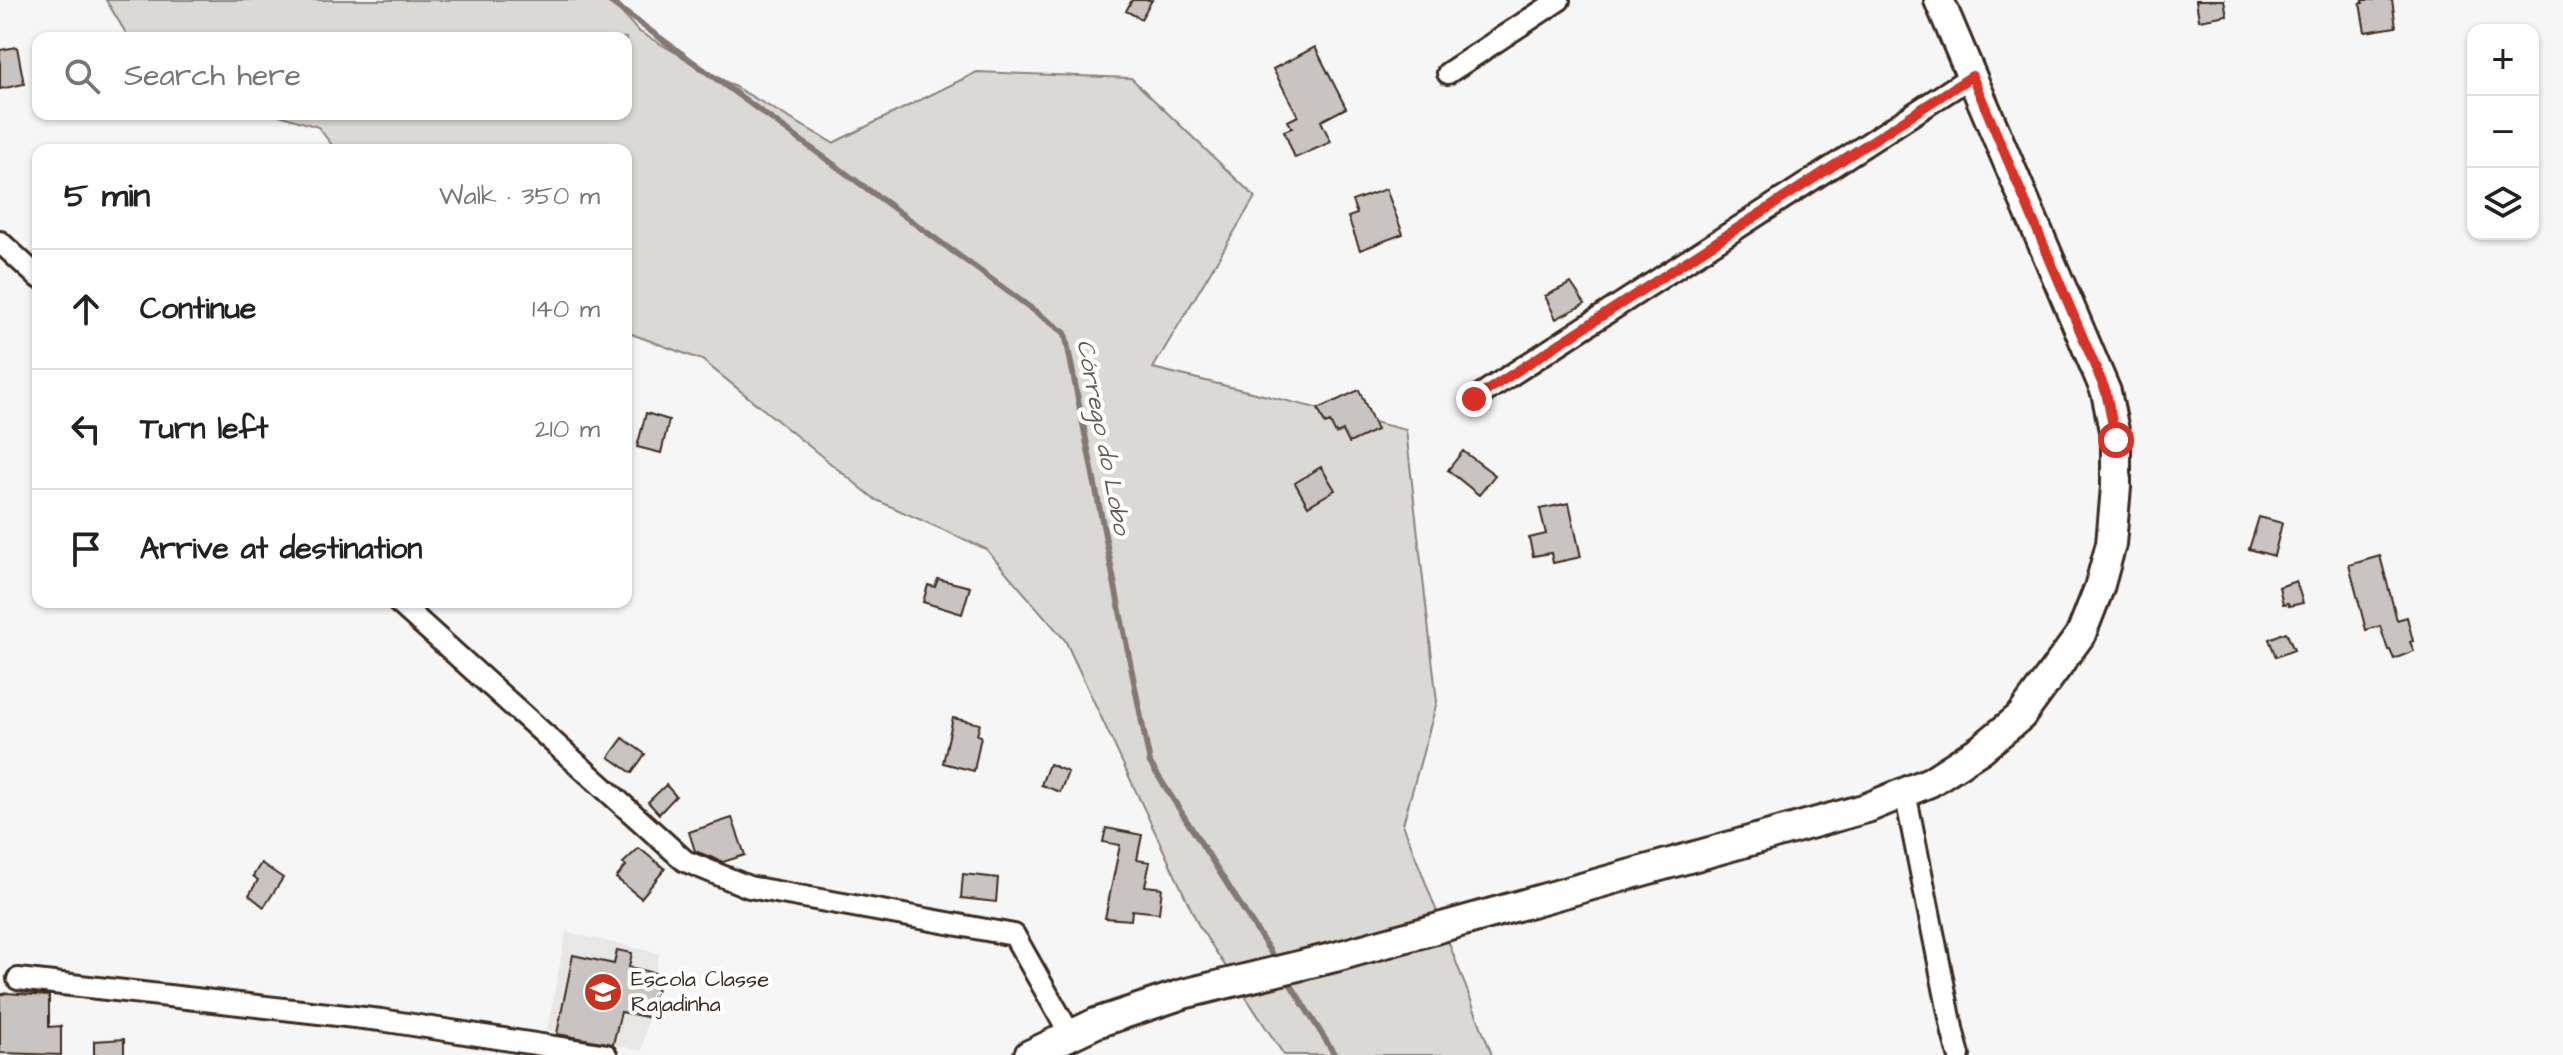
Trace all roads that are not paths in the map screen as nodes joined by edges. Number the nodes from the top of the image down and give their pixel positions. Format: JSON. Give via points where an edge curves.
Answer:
{"nodes":[{"id":1,"x":1559,"y":0,"type":"edge"},
{"id":2,"x":1939,"y":0,"type":"edge"},
{"id":3,"x":1448,"y":73,"type":"dead end"},
{"id":4,"x":1972,"y":76,"type":"junction"},
{"id":5,"x":0,"y":242,"type":"edge"},
{"id":6,"x":32,"y":271,"type":"edge"},
{"id":7,"x":1474,"y":399,"type":"dead end"},
{"id":8,"x":405,"y":608,"type":"edge"},
{"id":9,"x":1905,"y":792,"type":"junction"},
{"id":10,"x":18,"y":979,"type":"dead end"},
{"id":11,"x":1071,"y":1036,"type":"junction"},
{"id":12,"x":606,"y":1055,"type":"edge"},
{"id":13,"x":1029,"y":1055,"type":"edge"},
{"id":14,"x":1959,"y":1055,"type":"edge"}],
"edges":[{"from":1,"to":3,"type":"street"},
{"from":2,"to":4,"type":"street"},
{"from":4,"to":7,"type":"street"},
{"from":4,"to":9,"type":"street","via":[[2106,392],[2116,440],[2111,544],[2081,634],[2021,716],[1930,782]]},
{"from":5,"to":6,"type":"street"},
{"from":8,"to":11,"type":"street","via":[[685,861],[749,887],[1014,935]]},
{"from":9,"to":11,"type":"street","via":[[1867,808],[1335,957],[1183,994]]},
{"from":9,"to":14,"type":"street"},
{"from":10,"to":12,"type":"street","via":[[381,1020]]},
{"from":11,"to":13,"type":"street"}]}
